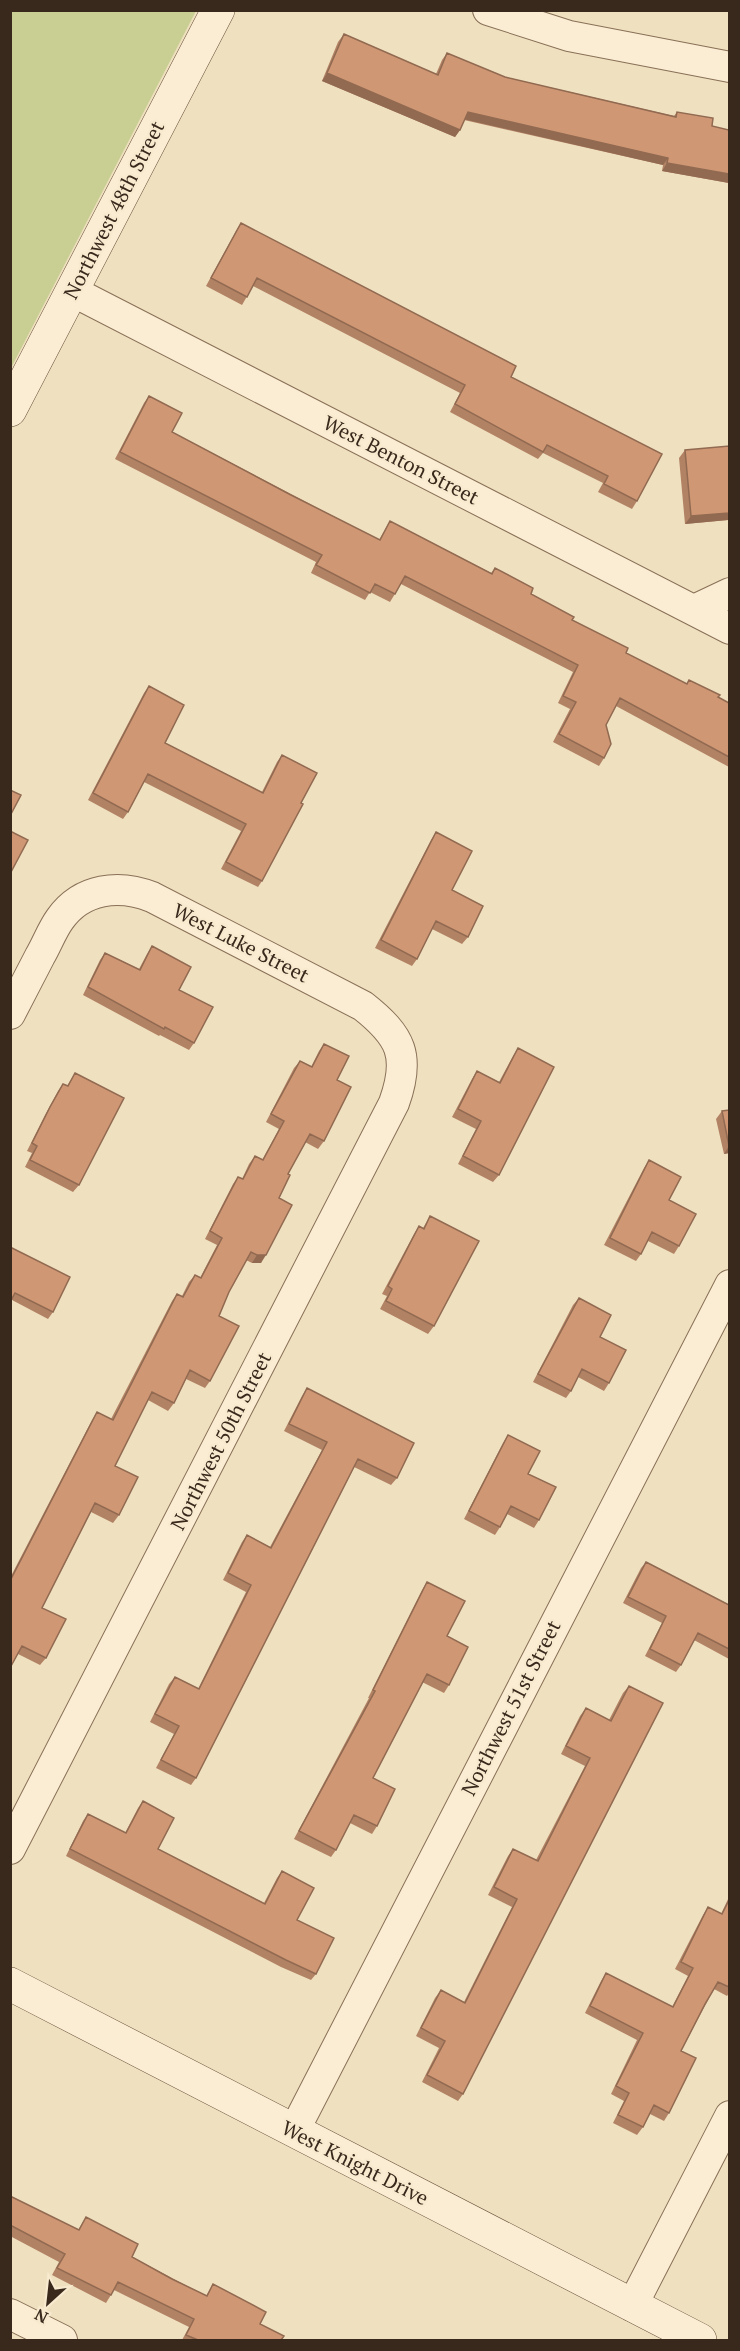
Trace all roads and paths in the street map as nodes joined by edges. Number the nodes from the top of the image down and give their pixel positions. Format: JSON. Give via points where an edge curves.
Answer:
{"nodes":[{"id":1,"x":218,"y":10,"type":"edge"},
{"id":2,"x":488,"y":10,"type":"edge"},
{"id":3,"x":729,"y":68,"type":"edge"},
{"id":4,"x":72,"y":291,"type":"junction"},
{"id":5,"x":10,"y":410,"type":"edge"},
{"id":6,"x":729,"y":593,"type":"edge"},
{"id":7,"x":694,"y":610,"type":"junction"},
{"id":8,"x":729,"y":629,"type":"edge"},
{"id":9,"x":10,"y":1014,"type":"edge"},
{"id":10,"x":388,"y":1027,"type":"joint"},
{"id":11,"x":729,"y":1285,"type":"edge"},
{"id":12,"x":10,"y":1850,"type":"edge"},
{"id":13,"x":10,"y":1984,"type":"edge"},
{"id":14,"x":729,"y":2116,"type":"edge"},
{"id":15,"x":294,"y":2131,"type":"junction"},
{"id":16,"x":632,"y":2306,"type":"junction"},
{"id":17,"x":10,"y":2314,"type":"edge"},
{"id":18,"x":62,"y":2340,"type":"edge"},
{"id":19,"x":700,"y":2340,"type":"edge"}],
"edges":[{"from":1,"to":4,"type":"street","name":"Northwest 48th Street"},
{"from":2,"to":3,"type":"street","via":[[569,36]]},
{"from":4,"to":5,"type":"street","name":"Northwest 48th Street"},
{"from":4,"to":7,"type":"street","name":"West Benton Street"},
{"from":6,"to":7,"type":"street"},
{"from":7,"to":8,"type":"street","name":"West Benton Street"},
{"from":9,"to":10,"type":"street","name":"West Luke Street","via":[[61,917],[84,898],[117,889],[152,897],[363,1006]]},
{"from":10,"to":12,"type":"street","name":"Northwest 50th Street","via":[[399,1047],[402,1064],[394,1103]]},
{"from":11,"to":15,"type":"street","name":"Northwest 51st Street"},
{"from":13,"to":15,"type":"street","name":"West Knight Drive"},
{"from":14,"to":16,"type":"street"},
{"from":15,"to":16,"type":"street","name":"West Knight Drive"},
{"from":16,"to":19,"type":"street","name":"West Knight Drive"},
{"from":17,"to":18,"type":"street"}]}
